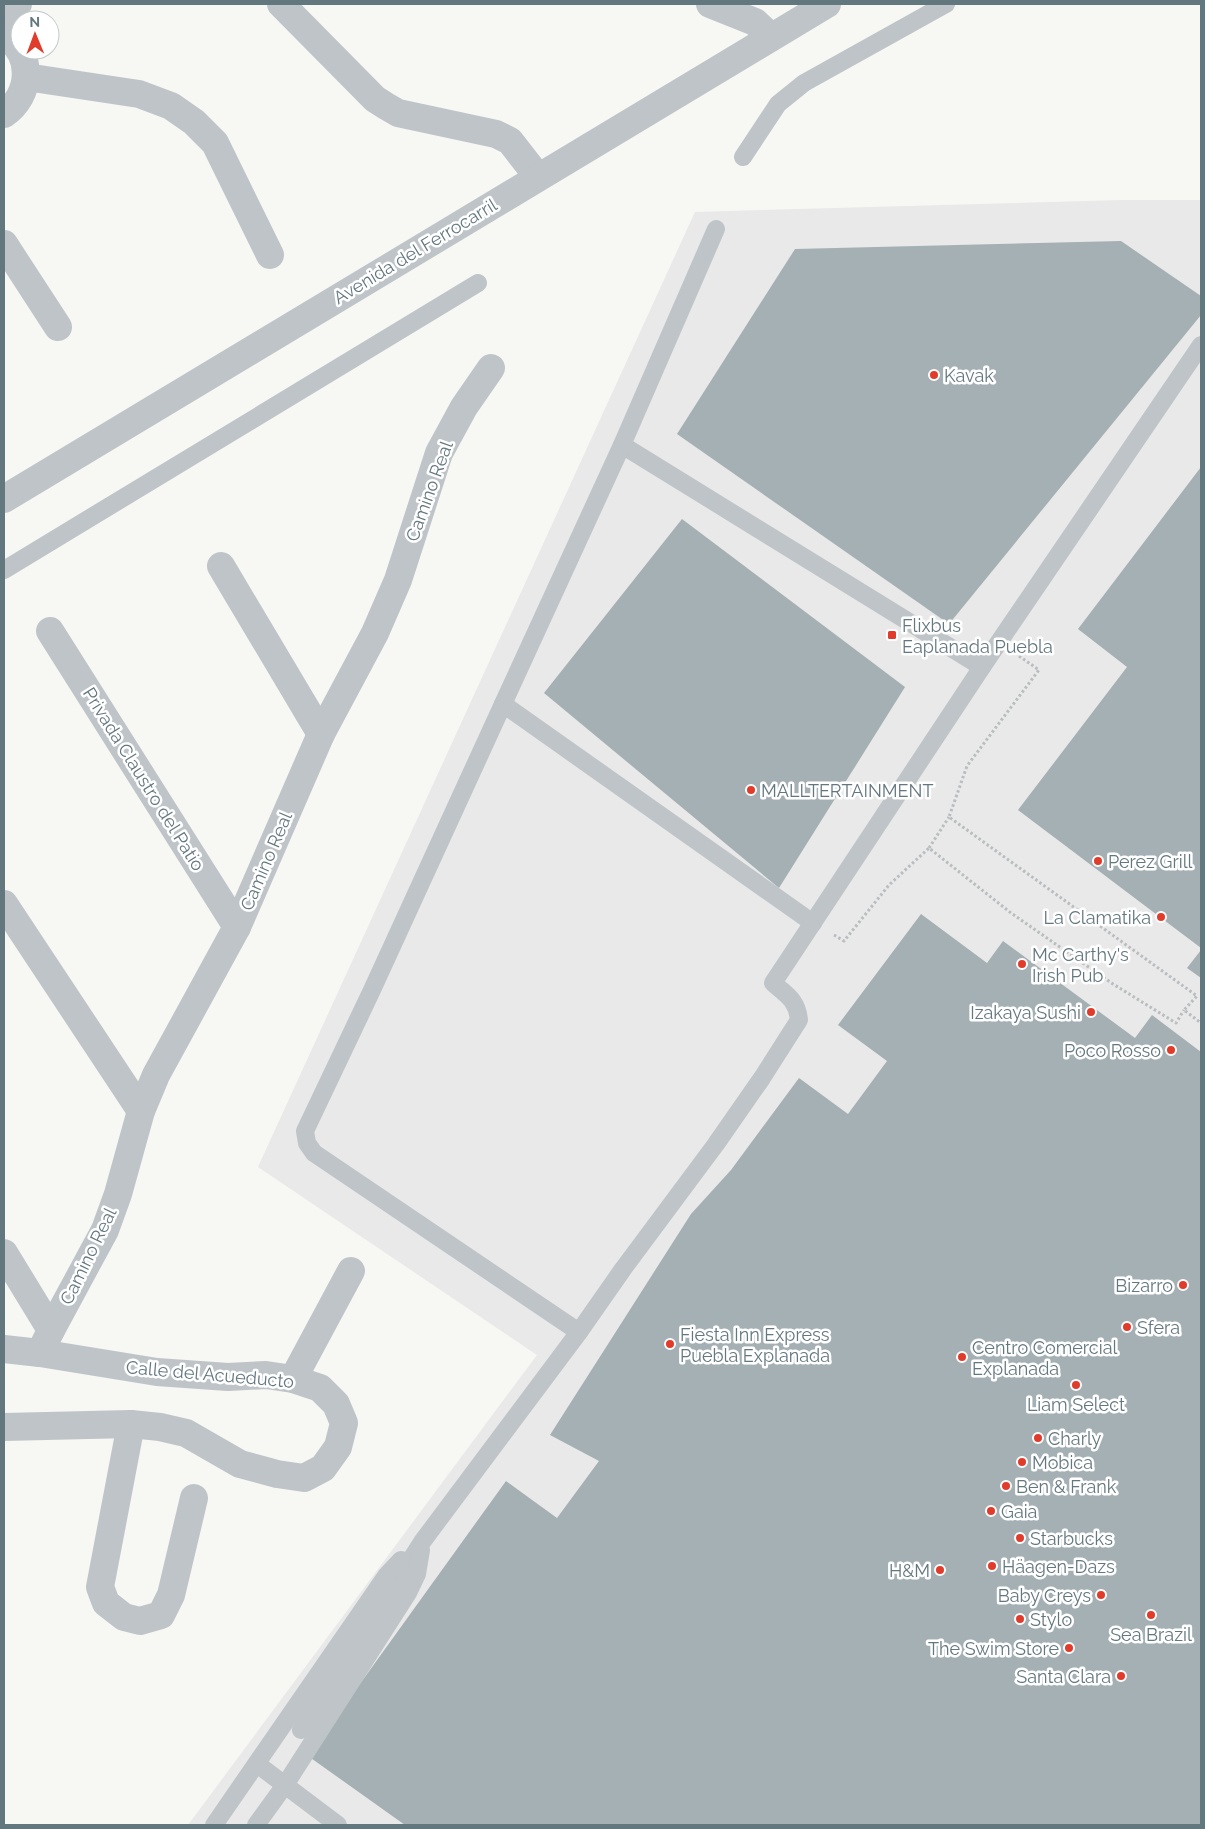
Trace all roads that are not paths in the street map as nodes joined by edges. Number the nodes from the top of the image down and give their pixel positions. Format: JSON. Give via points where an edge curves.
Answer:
{"nodes":[{"id":1,"x":18,"y":4,"type":"edge"},
{"id":2,"x":281,"y":4,"type":"edge"},
{"id":3,"x":710,"y":4,"type":"edge"},
{"id":4,"x":827,"y":4,"type":"edge"},
{"id":5,"x":946,"y":4,"type":"edge"},
{"id":6,"x":4,"y":19,"type":"edge"},
{"id":7,"x":4,"y":36,"type":"edge"},
{"id":8,"x":771,"y":37,"type":"junction"},
{"id":9,"x":26,"y":77,"type":"junction"},
{"id":10,"x":4,"y":114,"type":"edge"},
{"id":11,"x":743,"y":157,"type":"dead end"},
{"id":12,"x":538,"y":177,"type":"junction"},
{"id":13,"x":716,"y":229,"type":"dead end"},
{"id":14,"x":4,"y":244,"type":"edge"},
{"id":15,"x":270,"y":255,"type":"dead end"},
{"id":16,"x":478,"y":283,"type":"dead end"},
{"id":17,"x":58,"y":327,"type":"dead end"},
{"id":18,"x":1201,"y":345,"type":"edge"},
{"id":19,"x":491,"y":368,"type":"dead end"},
{"id":20,"x":622,"y":445,"type":"junction"},
{"id":21,"x":4,"y":499,"type":"edge"},
{"id":22,"x":221,"y":566,"type":"dead end"},
{"id":23,"x":4,"y":570,"type":"edge"},
{"id":24,"x":50,"y":631,"type":"dead end"},
{"id":25,"x":982,"y":667,"type":"junction"},
{"id":26,"x":503,"y":704,"type":"junction"},
{"id":27,"x":321,"y":734,"type":"junction"},
{"id":28,"x":4,"y":904,"type":"edge"},
{"id":29,"x":813,"y":923,"type":"junction"},
{"id":30,"x":238,"y":927,"type":"junction"},
{"id":31,"x":142,"y":1111,"type":"junction"},
{"id":32,"x":4,"y":1253,"type":"edge"},
{"id":33,"x":351,"y":1271,"type":"dead end"},
{"id":34,"x":579,"y":1332,"type":"junction"},
{"id":35,"x":46,"y":1342,"type":"junction"},
{"id":36,"x":4,"y":1349,"type":"edge"},
{"id":37,"x":293,"y":1379,"type":"junction"},
{"id":38,"x":131,"y":1424,"type":"junction"},
{"id":39,"x":4,"y":1427,"type":"edge"},
{"id":40,"x":194,"y":1498,"type":"dead end"},
{"id":41,"x":422,"y":1542,"type":"junction"},
{"id":42,"x":301,"y":1730,"type":"dead end"},
{"id":43,"x":257,"y":1764,"type":"junction"},
{"id":44,"x":285,"y":1785,"type":"junction"},
{"id":45,"x":214,"y":1825,"type":"edge"},
{"id":46,"x":256,"y":1825,"type":"edge"},
{"id":47,"x":338,"y":1825,"type":"edge"}],
"edges":[{"from":1,"to":6,"type":"street"},
{"from":2,"to":12,"type":"street","via":[[375,99],[398,113],[496,134],[510,141]]},
{"from":3,"to":8,"type":"street","via":[[755,22]]},
{"from":4,"to":8,"type":"street","name":"Avenida del Ferrocarril"},
{"from":5,"to":11,"type":"lane","via":[[804,83],[778,104]]},
{"from":7,"to":9,"type":"street","via":[[18,48]]},
{"from":8,"to":12,"type":"street","name":"Avenida del Ferrocarril"},
{"from":9,"to":10,"type":"street","via":[[16,105]]},
{"from":9,"to":15,"type":"street","via":[[140,94],[171,106],[194,122],[215,143]]},
{"from":12,"to":21,"type":"street","name":"Avenida del Ferrocarril"},
{"from":13,"to":20,"type":"lane"},
{"from":14,"to":17,"type":"street"},
{"from":16,"to":23,"type":"lane"},
{"from":18,"to":25,"type":"lane"},
{"from":19,"to":27,"type":"street","name":"Camino Real","via":[[464,407],[440,453],[398,580],[375,633]]},
{"from":20,"to":25,"type":"lane"},
{"from":20,"to":26,"type":"lane"},
{"from":22,"to":27,"type":"street"},
{"from":24,"to":30,"type":"street","name":"Privada Claustro del Patio"},
{"from":25,"to":29,"type":"lane"},
{"from":26,"to":29,"type":"lane"},
{"from":26,"to":34,"type":"lane","via":[[305,1131],[307,1143],[314,1154]]},
{"from":27,"to":30,"type":"street","name":"Camino Real"},
{"from":28,"to":31,"type":"street"},
{"from":29,"to":34,"type":"lane","via":[[773,983],[793,1000],[798,1020],[716,1144]]},
{"from":30,"to":31,"type":"street","name":"Camino Real","via":[[156,1075]]},
{"from":31,"to":35,"type":"street","name":"Camino Real","via":[[105,1230]]},
{"from":32,"to":35,"type":"street"},
{"from":33,"to":37,"type":"street"},
{"from":34,"to":41,"type":"lane"},
{"from":35,"to":36,"type":"street","name":"Calle del Acueducto"},
{"from":35,"to":37,"type":"street","name":"Calle del Acueducto","via":[[157,1372],[228,1377],[266,1375]]},
{"from":37,"to":38,"type":"street","name":"Calle del Acueducto","via":[[320,1388],[336,1404],[344,1423],[338,1447],[323,1468],[304,1478],[240,1464],[186,1433],[160,1426]]},
{"from":38,"to":39,"type":"street","name":"Calle del Acueducto"},
{"from":38,"to":40,"type":"street","via":[[100,1587],[106,1603],[124,1617],[140,1621],[162,1615],[171,1595]]},
{"from":41,"to":42,"type":"lane"},
{"from":41,"to":43,"type":"lane","via":[[386,1576]]},
{"from":41,"to":44,"type":"lane","via":[[417,1574],[408,1593]]},
{"from":43,"to":44,"type":"lane"},
{"from":43,"to":45,"type":"lane"},
{"from":44,"to":46,"type":"lane"},
{"from":44,"to":47,"type":"lane"}]}
